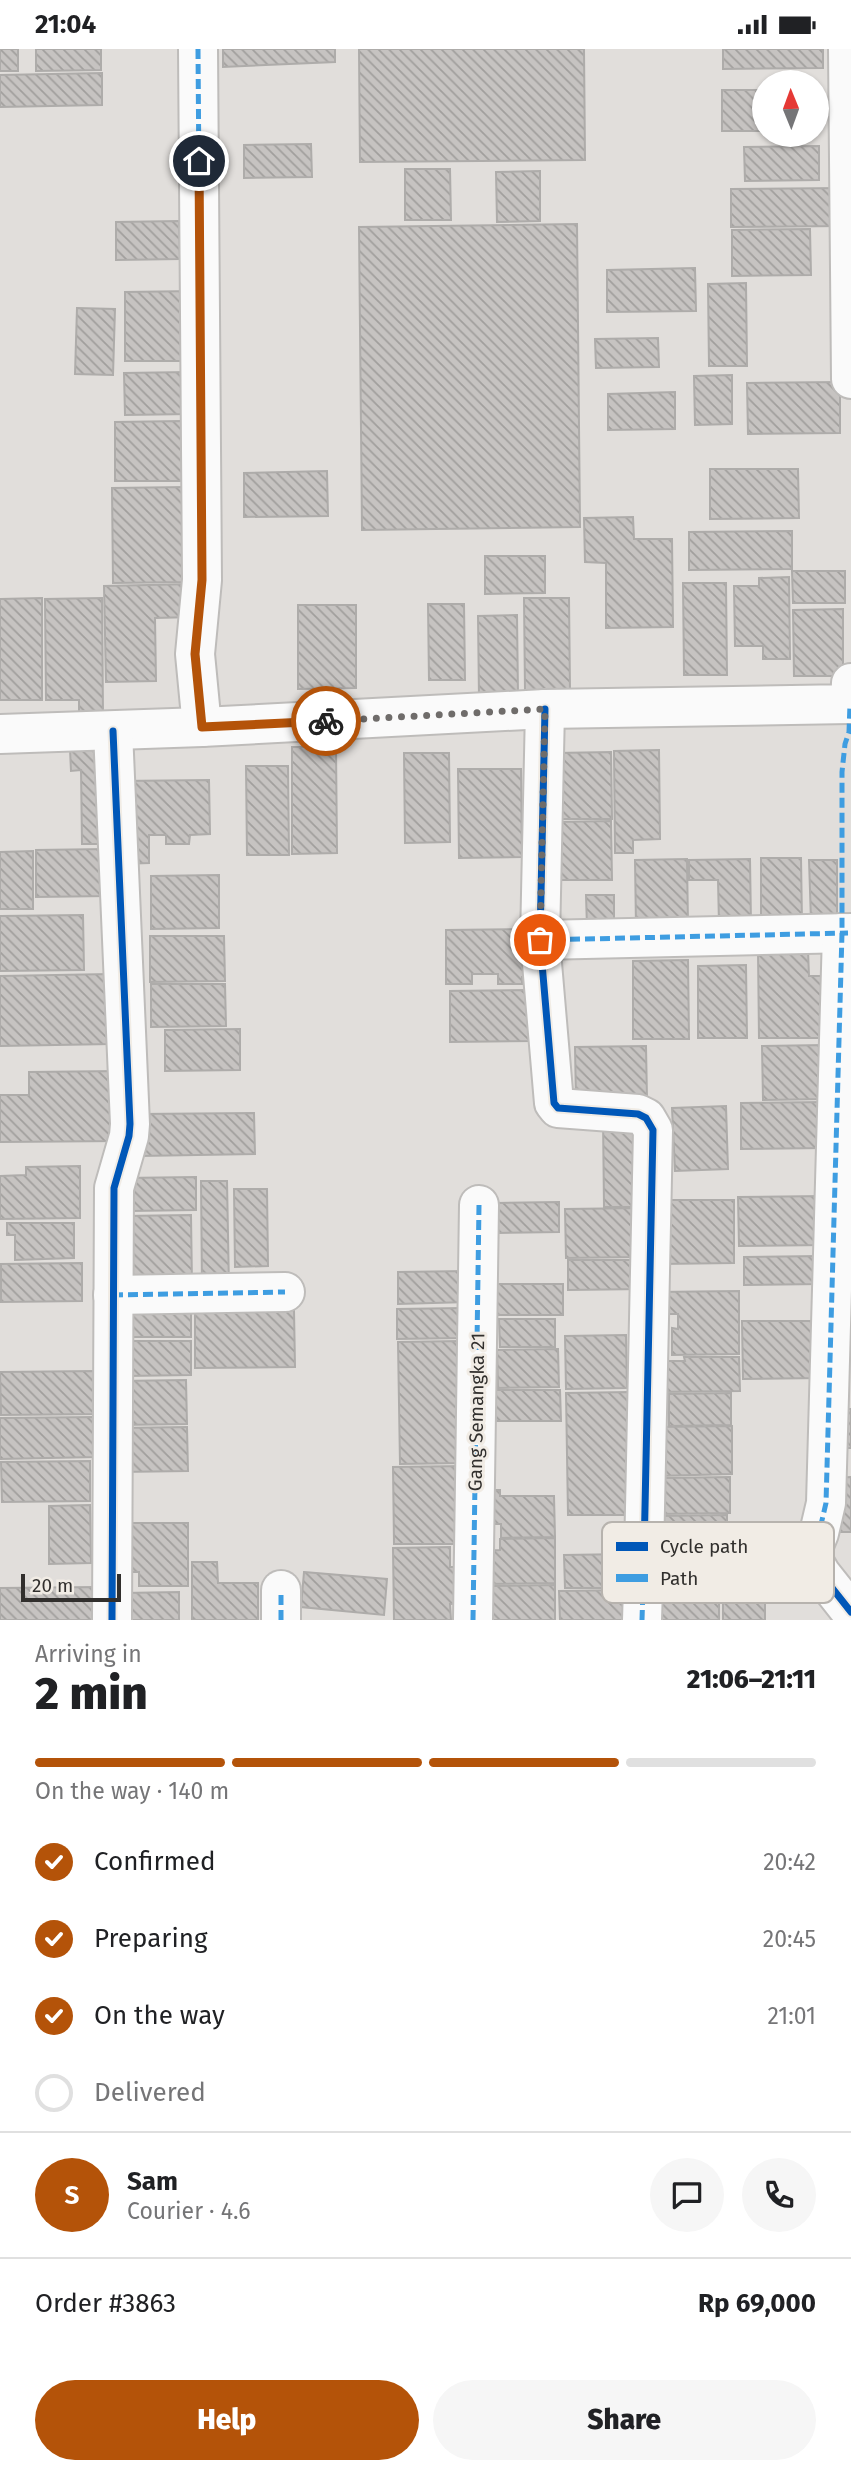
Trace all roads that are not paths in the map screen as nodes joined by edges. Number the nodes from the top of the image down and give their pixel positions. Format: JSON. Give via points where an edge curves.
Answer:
{"nodes":[{"id":1,"x":198,"y":49,"type":"edge"},
{"id":2,"x":848,"y":49,"type":"edge"},
{"id":3,"x":850,"y":246,"type":"edge"},
{"id":4,"x":851,"y":379,"type":"edge"},
{"id":5,"x":850,"y":693,"type":"edge"},
{"id":6,"x":545,"y":709,"type":"junction"},
{"id":7,"x":202,"y":727,"type":"junction"},
{"id":8,"x":113,"y":731,"type":"junction"},
{"id":9,"x":0,"y":734,"type":"edge"},
{"id":10,"x":847,"y":933,"type":"edge"},
{"id":11,"x":540,"y":940,"type":"junction"},
{"id":12,"x":479,"y":1205,"type":"dead end"},
{"id":13,"x":285,"y":1292,"type":"dead end"},
{"id":14,"x":113,"y":1295,"type":"junction"},
{"id":15,"x":645,"y":1522,"type":"edge"},
{"id":16,"x":821,"y":1522,"type":"edge"},
{"id":17,"x":112,"y":1620,"type":"edge"},
{"id":18,"x":473,"y":1620,"type":"edge"}],
"edges":[{"from":1,"to":7,"type":"street","via":[[202,580],[195,654]]},
{"from":2,"to":3,"type":"street"},
{"from":3,"to":4,"type":"street"},
{"from":5,"to":6,"type":"street"},
{"from":6,"to":7,"type":"street"},
{"from":6,"to":11,"type":"street"},
{"from":7,"to":8,"type":"street"},
{"from":8,"to":9,"type":"street"},
{"from":8,"to":14,"type":"street","via":[[130,1124],[114,1188]]},
{"from":10,"to":11,"type":"street"},
{"from":10,"to":16,"type":"street","via":[[826,1503]]},
{"from":11,"to":15,"type":"street","via":[[554,1105],[638,1114],[653,1130]]},
{"from":12,"to":18,"type":"street","name":"Gang Semangka 21"},
{"from":13,"to":14,"type":"street"},
{"from":14,"to":17,"type":"street"}]}
